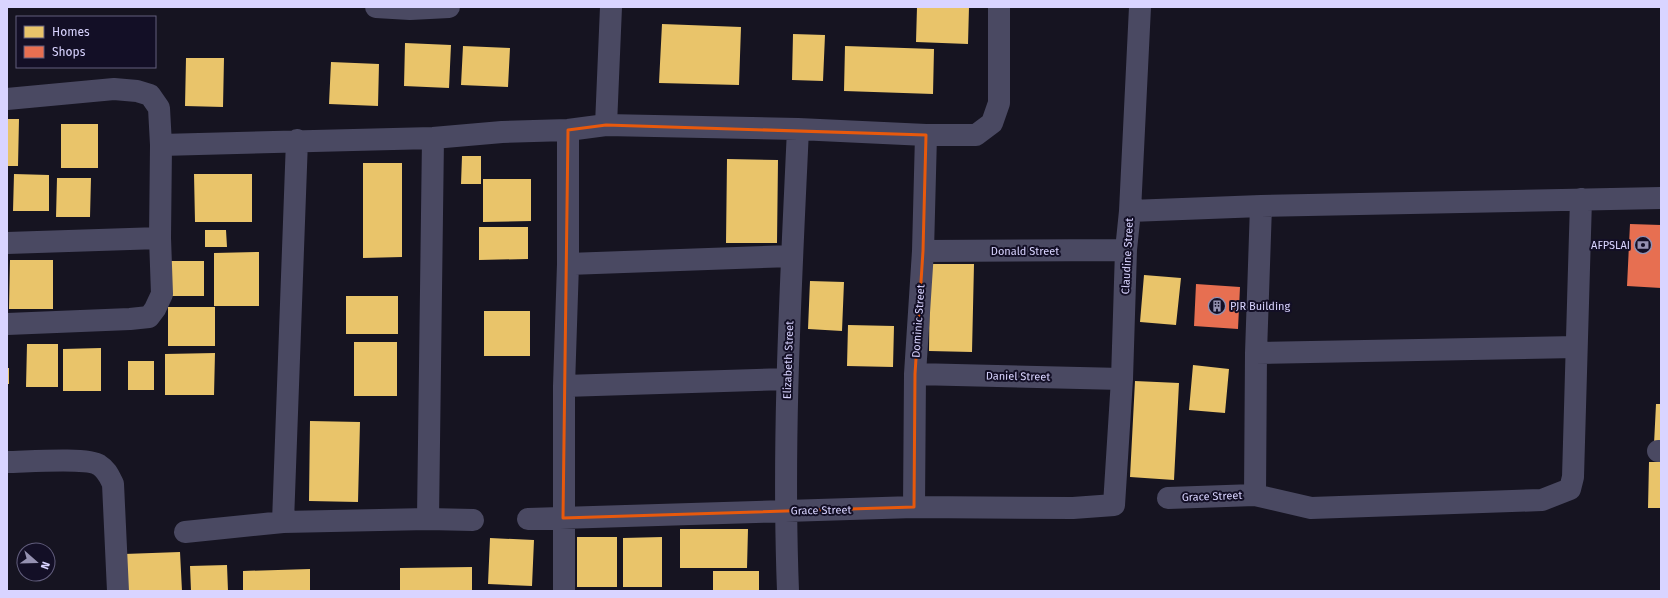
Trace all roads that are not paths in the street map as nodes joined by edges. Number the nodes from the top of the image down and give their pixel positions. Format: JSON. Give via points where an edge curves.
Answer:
{"nodes":[{"id":1,"x":376,"y":7,"type":"edge"},
{"id":2,"x":449,"y":7,"type":"edge"},
{"id":3,"x":610,"y":7,"type":"edge"},
{"id":4,"x":999,"y":7,"type":"edge"},
{"id":5,"x":1140,"y":7,"type":"edge"},
{"id":6,"x":7,"y":99,"type":"edge"},
{"id":7,"x":606,"y":125,"type":"junction"},
{"id":8,"x":798,"y":129,"type":"junction"},
{"id":9,"x":568,"y":130,"type":"junction"},
{"id":10,"x":926,"y":135,"type":"junction"},
{"id":11,"x":433,"y":138,"type":"junction"},
{"id":12,"x":297,"y":140,"type":"junction"},
{"id":13,"x":161,"y":144,"type":"junction"},
{"id":14,"x":1661,"y":198,"type":"edge"},
{"id":15,"x":1581,"y":199,"type":"junction"},
{"id":16,"x":1261,"y":206,"type":"junction"},
{"id":17,"x":1130,"y":211,"type":"junction"},
{"id":18,"x":160,"y":238,"type":"junction"},
{"id":19,"x":7,"y":243,"type":"edge"},
{"id":20,"x":1126,"y":250,"type":"junction"},
{"id":21,"x":923,"y":251,"type":"junction"},
{"id":22,"x":792,"y":256,"type":"junction"},
{"id":23,"x":568,"y":264,"type":"junction"},
{"id":24,"x":7,"y":324,"type":"edge"},
{"id":25,"x":1576,"y":347,"type":"junction"},
{"id":26,"x":1256,"y":353,"type":"junction"},
{"id":27,"x":915,"y":374,"type":"junction"},
{"id":28,"x":787,"y":379,"type":"junction"},
{"id":29,"x":1122,"y":379,"type":"junction"},
{"id":30,"x":564,"y":386,"type":"junction"},
{"id":31,"x":7,"y":462,"type":"edge"},
{"id":32,"x":1256,"y":495,"type":"junction"},
{"id":33,"x":1168,"y":498,"type":"dead end"},
{"id":34,"x":1114,"y":504,"type":"joint"},
{"id":35,"x":914,"y":507,"type":"junction"},
{"id":36,"x":785,"y":510,"type":"junction"},
{"id":37,"x":563,"y":518,"type":"junction"},
{"id":38,"x":428,"y":519,"type":"junction"},
{"id":39,"x":528,"y":519,"type":"dead end"},
{"id":40,"x":473,"y":520,"type":"dead end"},
{"id":41,"x":283,"y":522,"type":"junction"},
{"id":42,"x":185,"y":532,"type":"dead end"},
{"id":43,"x":118,"y":591,"type":"edge"},
{"id":44,"x":564,"y":591,"type":"edge"},
{"id":45,"x":788,"y":591,"type":"edge"}],
"edges":[{"from":1,"to":2,"type":"street"},
{"from":3,"to":7,"type":"street"},
{"from":4,"to":10,"type":"street","via":[[999,104],[992,123],[976,135]]},
{"from":5,"to":17,"type":"street","name":"Claudine Street"},
{"from":6,"to":13,"type":"street","via":[[114,89],[144,93],[150,95],[159,108]]},
{"from":7,"to":8,"type":"street"},
{"from":7,"to":9,"type":"street"},
{"from":8,"to":10,"type":"street"},
{"from":8,"to":22,"type":"street","name":"Elizabeth Street"},
{"from":9,"to":11,"type":"street"},
{"from":9,"to":23,"type":"street"},
{"from":10,"to":21,"type":"street","name":"Dominic Street"},
{"from":11,"to":12,"type":"street"},
{"from":11,"to":38,"type":"street"},
{"from":12,"to":13,"type":"street"},
{"from":12,"to":41,"type":"street"},
{"from":13,"to":18,"type":"street"},
{"from":14,"to":15,"type":"street"},
{"from":15,"to":16,"type":"street"},
{"from":15,"to":25,"type":"street"},
{"from":16,"to":17,"type":"street"},
{"from":16,"to":26,"type":"street"},
{"from":17,"to":20,"type":"street","name":"Claudine Street"},
{"from":18,"to":19,"type":"street"},
{"from":18,"to":24,"type":"street","via":[[162,294],[149,316]]},
{"from":20,"to":21,"type":"street","name":"Donald Street"},
{"from":20,"to":29,"type":"street","name":"Claudine Street"},
{"from":21,"to":27,"type":"street","name":"Dominic Street"},
{"from":22,"to":23,"type":"street"},
{"from":22,"to":28,"type":"street","name":"Elizabeth Street"},
{"from":23,"to":30,"type":"street"},
{"from":25,"to":26,"type":"street"},
{"from":25,"to":32,"type":"street","name":"Grace Street","via":[[1573,476],[1570,490],[1542,500],[1311,508]]},
{"from":26,"to":32,"type":"street"},
{"from":27,"to":29,"type":"street","name":"Daniel Street"},
{"from":27,"to":35,"type":"street","name":"Dominic Street"},
{"from":28,"to":30,"type":"street"},
{"from":28,"to":36,"type":"street","name":"Elizabeth Street"},
{"from":29,"to":34,"type":"street","name":"Claudine Street"},
{"from":30,"to":37,"type":"street"},
{"from":31,"to":43,"type":"street","via":[[82,461],[98,463],[107,471],[112,484]]},
{"from":32,"to":33,"type":"street","name":"Grace Street"},
{"from":34,"to":35,"type":"street","name":"Grace Street","via":[[1073,508]]},
{"from":35,"to":36,"type":"street","name":"Grace Street"},
{"from":36,"to":37,"type":"street","name":"Grace Street"},
{"from":36,"to":45,"type":"street","name":"Elizabeth Street"},
{"from":37,"to":39,"type":"street","name":"Grace Street"},
{"from":37,"to":44,"type":"street"},
{"from":38,"to":40,"type":"street"},
{"from":38,"to":41,"type":"street"},
{"from":41,"to":42,"type":"street"}]}
